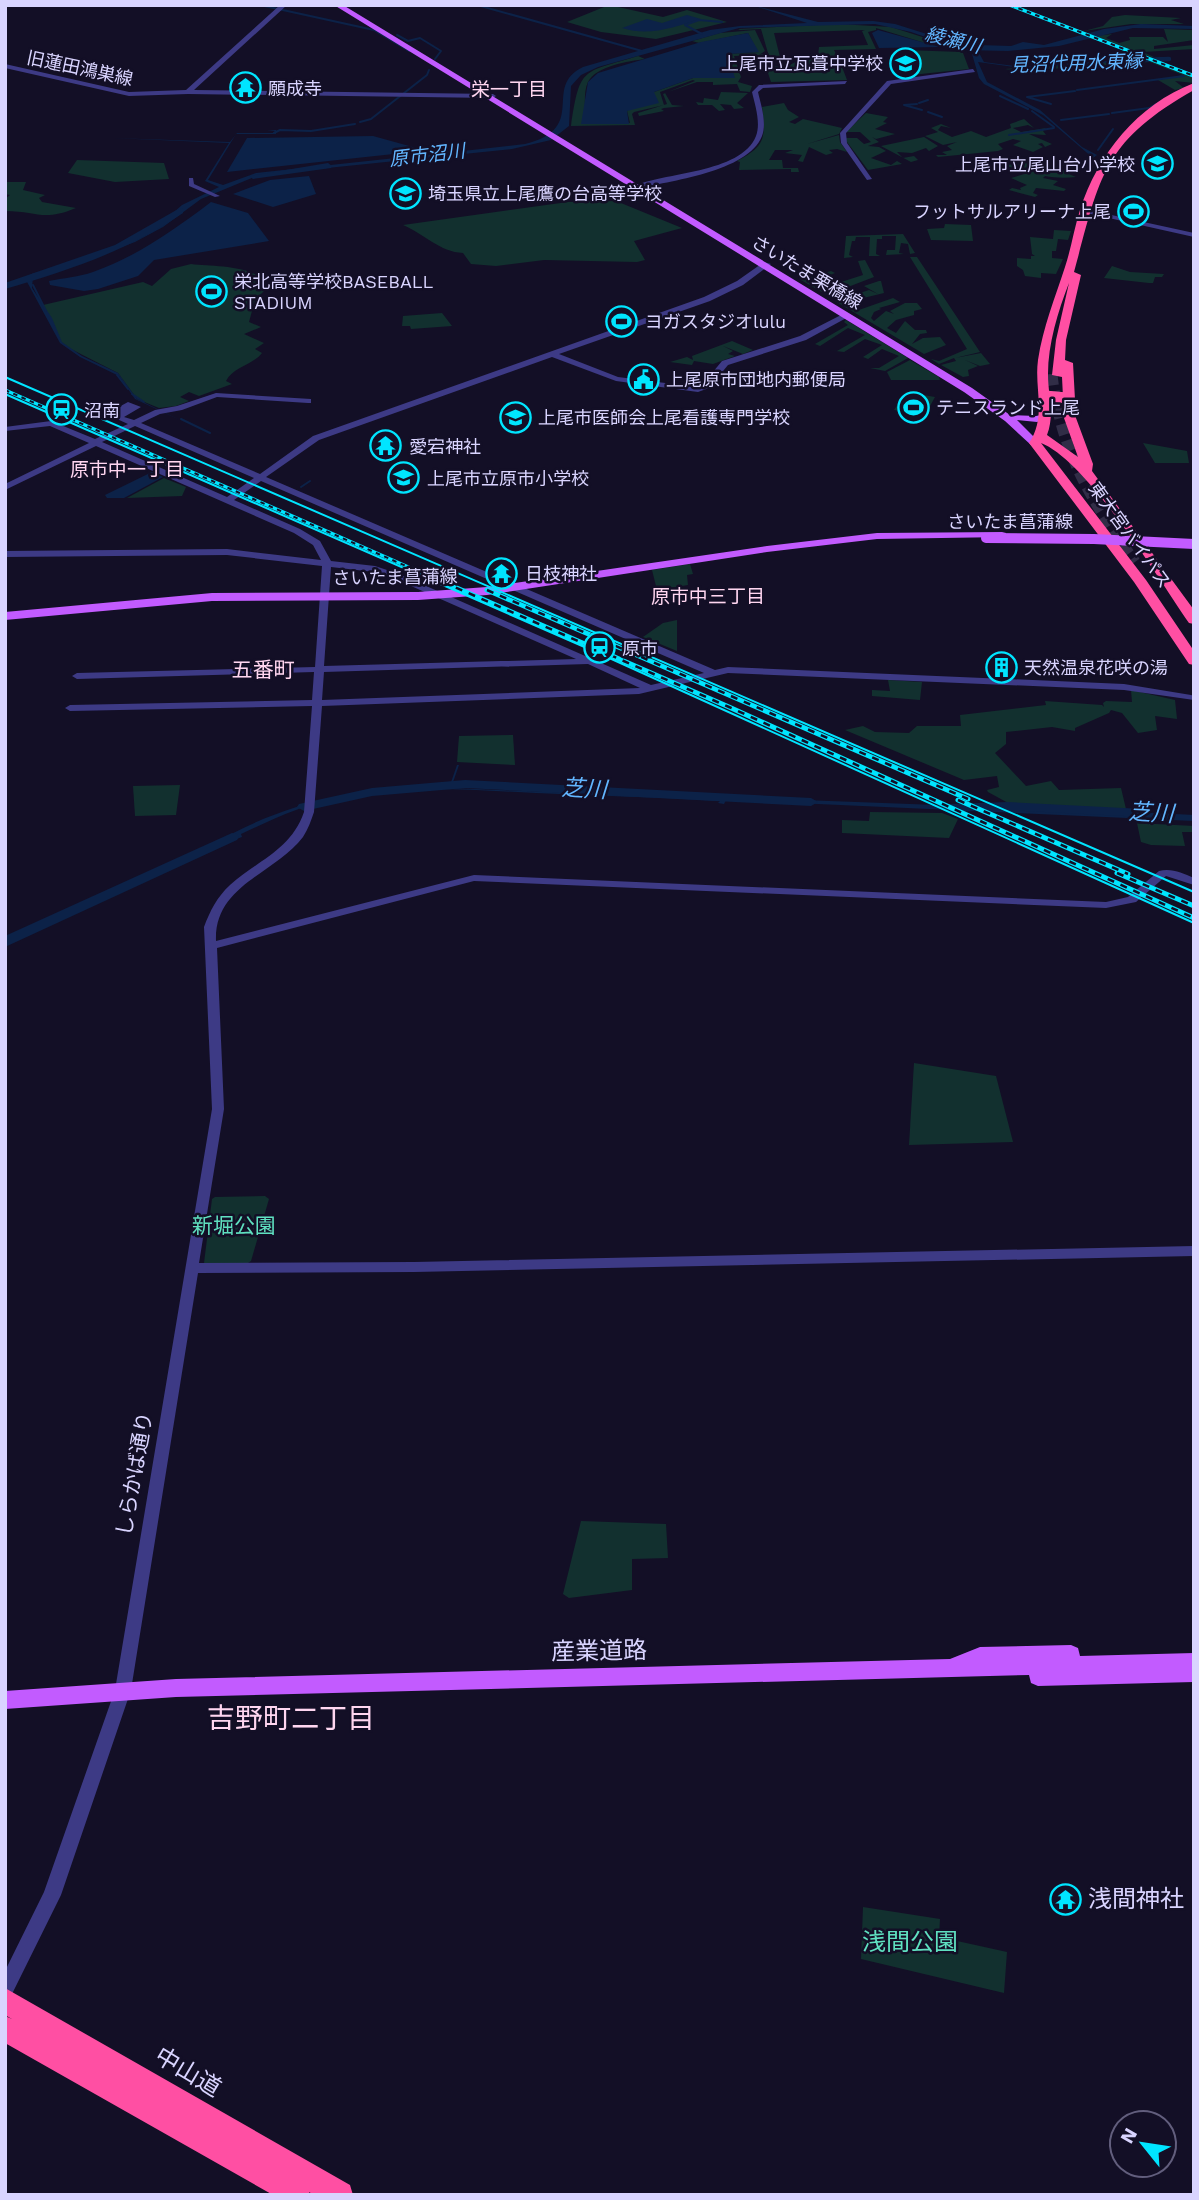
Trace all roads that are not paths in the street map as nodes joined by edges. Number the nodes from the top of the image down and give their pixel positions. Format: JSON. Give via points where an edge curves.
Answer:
{"nodes":[{"id":1,"x":284,"y":5,"type":"edge"},
{"id":2,"x":337,"y":5,"type":"edge"},
{"id":3,"x":343,"y":5,"type":"edge"},
{"id":4,"x":5,"y":66,"type":"edge"},
{"id":5,"x":973,"y":71,"type":"dead end"},
{"id":6,"x":845,"y":82,"type":"dead end"},
{"id":7,"x":1194,"y":88,"type":"edge"},
{"id":8,"x":188,"y":92,"type":"junction"},
{"id":9,"x":491,"y":97,"type":"junction"},
{"id":10,"x":191,"y":179,"type":"dead end"},
{"id":11,"x":869,"y":179,"type":"dead end"},
{"id":12,"x":637,"y":186,"type":"junction"},
{"id":13,"x":215,"y":196,"type":"dead end"},
{"id":14,"x":1087,"y":211,"type":"junction"},
{"id":15,"x":1194,"y":235,"type":"edge"},
{"id":16,"x":766,"y":265,"type":"junction"},
{"id":17,"x":1074,"y":265,"type":"junction"},
{"id":18,"x":846,"y":316,"type":"junction"},
{"id":19,"x":552,"y":354,"type":"junction"},
{"id":20,"x":1055,"y":374,"type":"tunnel mouth"},
{"id":21,"x":1045,"y":397,"type":"junction"},
{"id":22,"x":1067,"y":398,"type":"junction"},
{"id":23,"x":308,"y":401,"type":"dead end"},
{"id":24,"x":1047,"y":415,"type":"junction"},
{"id":25,"x":120,"y":417,"type":"dead end"},
{"id":26,"x":1013,"y":417,"type":"junction"},
{"id":27,"x":134,"y":423,"type":"junction"},
{"id":28,"x":5,"y":429,"type":"edge"},
{"id":29,"x":1038,"y":439,"type":"junction"},
{"id":30,"x":1076,"y":439,"type":"junction"},
{"id":31,"x":94,"y":442,"type":"junction"},
{"id":32,"x":1086,"y":471,"type":"junction"},
{"id":33,"x":258,"y":477,"type":"junction"},
{"id":34,"x":5,"y":488,"type":"edge"},
{"id":35,"x":227,"y":500,"type":"junction"},
{"id":36,"x":867,"y":538,"type":"junction"},
{"id":37,"x":1109,"y":539,"type":"junction"},
{"id":38,"x":1135,"y":540,"type":"junction"},
{"id":39,"x":1194,"y":544,"type":"edge"},
{"id":40,"x":5,"y":554,"type":"edge"},
{"id":41,"x":327,"y":563,"type":"junction"},
{"id":42,"x":511,"y":586,"type":"junction"},
{"id":43,"x":434,"y":593,"type":"junction"},
{"id":44,"x":326,"y":594,"type":"junction"},
{"id":45,"x":5,"y":610,"type":"edge"},
{"id":46,"x":5,"y":616,"type":"edge"},
{"id":47,"x":1194,"y":620,"type":"edge"},
{"id":48,"x":1194,"y":633,"type":"edge"},
{"id":49,"x":1194,"y":645,"type":"edge"},
{"id":50,"x":1194,"y":661,"type":"edge"},
{"id":51,"x":590,"y":662,"type":"junction"},
{"id":52,"x":319,"y":669,"type":"junction"},
{"id":53,"x":712,"y":673,"type":"junction"},
{"id":54,"x":77,"y":676,"type":"dead end"},
{"id":55,"x":652,"y":689,"type":"junction"},
{"id":56,"x":1193,"y":699,"type":"edge"},
{"id":57,"x":317,"y":703,"type":"junction"},
{"id":58,"x":70,"y":708,"type":"dead end"},
{"id":59,"x":1194,"y":882,"type":"edge"},
{"id":60,"x":211,"y":946,"type":"junction"},
{"id":61,"x":1194,"y":1251,"type":"edge"},
{"id":62,"x":193,"y":1268,"type":"junction"},
{"id":63,"x":1194,"y":1651,"type":"edge"},
{"id":64,"x":1194,"y":1662,"type":"edge"},
{"id":65,"x":939,"y":1669,"type":"junction"},
{"id":66,"x":1194,"y":1673,"type":"edge"},
{"id":67,"x":123,"y":1690,"type":"junction"},
{"id":68,"x":5,"y":1700,"type":"edge"},
{"id":69,"x":5,"y":1990,"type":"edge"},
{"id":70,"x":5,"y":2001,"type":"edge"},
{"id":71,"x":5,"y":2029,"type":"edge"},
{"id":72,"x":264,"y":2173,"type":"junction"},
{"id":73,"x":297,"y":2195,"type":"edge"},
{"id":74,"x":304,"y":2195,"type":"edge"},
{"id":75,"x":340,"y":2195,"type":"edge"}],
"edges":[{"from":1,"to":8,"type":"street"},
{"from":2,"to":9,"type":"main road","name":"さいたま栗橋線"},
{"from":3,"to":9,"type":"main road","name":"さいたま栗橋線"},
{"from":4,"to":8,"type":"street","name":"旧蓮田鴻巣線","via":[[129,94]]},
{"from":5,"to":11,"type":"street","via":[[902,79],[884,86],[843,134],[844,143]]},
{"from":6,"to":12,"type":"street","via":[[761,86],[755,92],[761,130],[751,148],[715,167]]},
{"from":7,"to":14,"type":"highway","name":"東大宮バイパス","via":[[1141,122],[1105,169]]},
{"from":8,"to":9,"type":"street","name":"旧蓮田鴻巣線"},
{"from":9,"to":12,"type":"main road","name":"さいたま栗橋線"},
{"from":10,"to":13,"type":"street","via":[[191,185]]},
{"from":12,"to":16,"type":"main road","name":"さいたま栗橋線"},
{"from":14,"to":15,"type":"street"},
{"from":14,"to":17,"type":"highway","name":"東大宮バイパス"},
{"from":16,"to":18,"type":"main road","name":"さいたま栗橋線"},
{"from":16,"to":19,"type":"street","via":[[707,299]]},
{"from":16,"to":26,"type":"main road","name":"さいたま栗橋線"},
{"from":17,"to":20,"type":"highway","name":"東大宮バイパス","via":[[1056,339]]},
{"from":17,"to":21,"type":"highway","name":"東大宮バイパス","via":[[1059,293],[1046,344],[1042,369]]},
{"from":17,"to":22,"type":"highway","name":"東大宮バイパス","via":[[1079,281],[1068,349]]},
{"from":18,"to":19,"type":"street","via":[[803,338],[725,363],[698,390],[616,379]]},
{"from":18,"to":29,"type":"main road","name":"さいたま栗橋線"},
{"from":19,"to":33,"type":"street","via":[[316,438]]},
{"from":21,"to":22,"type":"highway","bridge":true},
{"from":21,"to":24,"type":"highway","name":"東大宮バイパス"},
{"from":22,"to":30,"type":"highway","name":"東大宮バイパス"},
{"from":23,"to":27,"type":"street","via":[[216,395]]},
{"from":24,"to":26,"type":"main road"},
{"from":24,"to":29,"type":"highway","name":"東大宮バイパス"},
{"from":25,"to":27,"type":"street"},
{"from":26,"to":29,"type":"main road","name":"さいたま栗橋線"},
{"from":27,"to":31,"type":"street"},
{"from":27,"to":33,"type":"street"},
{"from":28,"to":31,"type":"street","via":[[51,423]]},
{"from":29,"to":30,"type":"highway"},
{"from":29,"to":32,"type":"highway","name":"東大宮バイパス"},
{"from":29,"to":37,"type":"highway","name":"東大宮バイパス"},
{"from":30,"to":32,"type":"highway","name":"東大宮バイパス"},
{"from":31,"to":34,"type":"street"},
{"from":31,"to":35,"type":"street"},
{"from":32,"to":38,"type":"highway","name":"東大宮バイパス"},
{"from":33,"to":35,"type":"street"},
{"from":33,"to":42,"type":"street"},
{"from":35,"to":41,"type":"street","via":[[310,539],[321,548]]},
{"from":36,"to":37,"type":"main road"},
{"from":36,"to":39,"type":"main road","name":"さいたま菖蒲線","bridge":true},
{"from":36,"to":42,"type":"main road","name":"さいたま菖蒲線"},
{"from":37,"to":38,"type":"main road"},
{"from":37,"to":50,"type":"highway","name":"東大宮バイパス"},
{"from":38,"to":39,"type":"main road"},
{"from":38,"to":47,"type":"highway","name":"東大宮バイパス"},
{"from":40,"to":41,"type":"street","via":[[204,551]]},
{"from":41,"to":43,"type":"street","via":[[382,571]]},
{"from":41,"to":44,"type":"street"},
{"from":42,"to":43,"type":"main road","name":"さいたま菖蒲線"},
{"from":42,"to":53,"type":"street"},
{"from":43,"to":44,"type":"main road","name":"さいたま菖蒲線"},
{"from":43,"to":51,"type":"street"},
{"from":44,"to":45,"type":"main road","name":"さいたま菖蒲線","via":[[192,593]]},
{"from":44,"to":46,"type":"main road","name":"さいたま菖蒲線","via":[[191,598]]},
{"from":44,"to":52,"type":"street"},
{"from":48,"to":49,"type":"highway","name":"東大宮バイパス","via":[[1138,561]]},
{"from":51,"to":52,"type":"street"},
{"from":51,"to":55,"type":"street"},
{"from":52,"to":54,"type":"street"},
{"from":52,"to":57,"type":"street"},
{"from":53,"to":55,"type":"street"},
{"from":53,"to":56,"type":"street","via":[[728,670],[1090,685]]},
{"from":55,"to":57,"type":"street"},
{"from":57,"to":58,"type":"street"},
{"from":57,"to":60,"type":"street","name":"しらかば通り","via":[[309,812],[297,838],[222,899],[213,914]]},
{"from":59,"to":60,"type":"street","via":[[1163,873],[1132,900],[1106,905],[474,878]]},
{"from":60,"to":62,"type":"street","name":"しらかば通り","via":[[218,1109]]},
{"from":61,"to":62,"type":"street"},
{"from":62,"to":67,"type":"street","name":"しらかば通り"},
{"from":63,"to":65,"type":"main road","via":[[980,1656]]},
{"from":64,"to":65,"type":"main road","name":"産業道路"},
{"from":65,"to":66,"type":"main road","via":[[982,1678]]},
{"from":65,"to":67,"type":"main road","name":"産業道路"},
{"from":67,"to":68,"type":"main road","name":"産業道路"},
{"from":67,"to":69,"type":"street","name":"しらかば通り","via":[[52,1895]]},
{"from":70,"to":75,"type":"highway","name":"中山道"},
{"from":71,"to":72,"type":"highway"},
{"from":72,"to":73,"type":"highway"},
{"from":72,"to":74,"type":"highway"}]}
